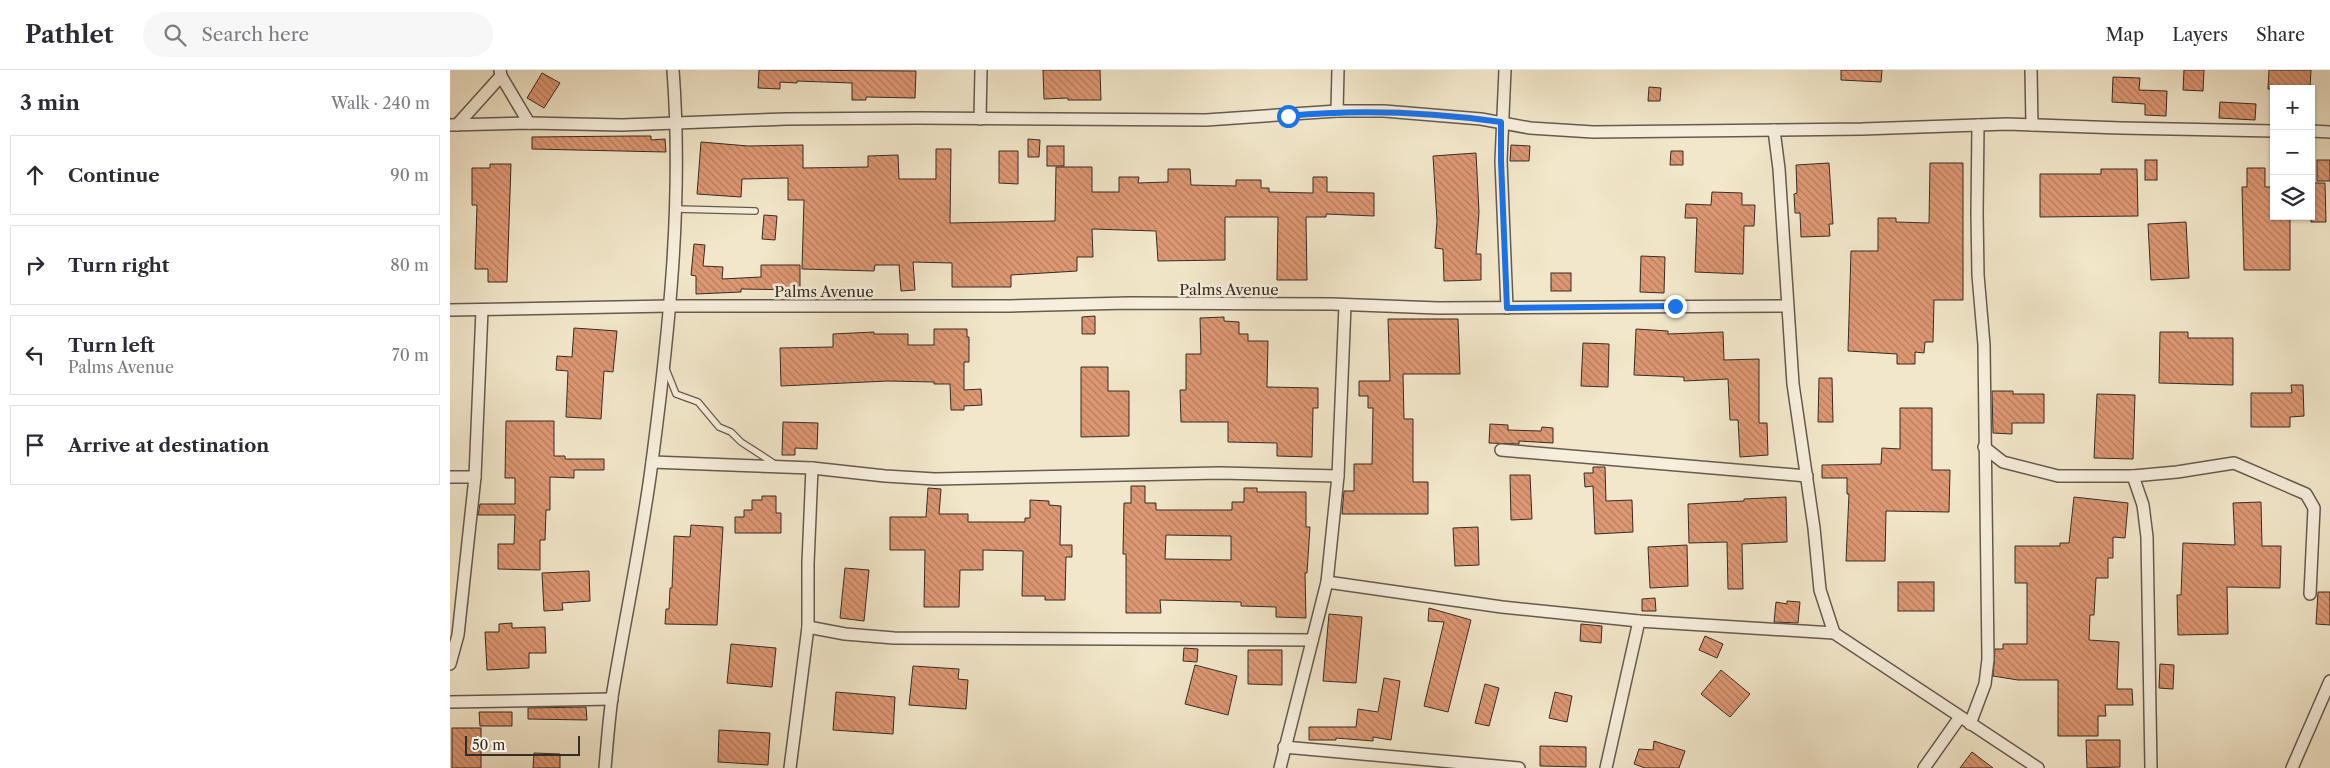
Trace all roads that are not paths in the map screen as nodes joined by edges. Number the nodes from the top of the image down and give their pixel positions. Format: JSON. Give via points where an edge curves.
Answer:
{"nodes":[{"id":1,"x":673,"y":70,"type":"edge"},
{"id":2,"x":981,"y":70,"type":"edge"},
{"id":3,"x":1338,"y":70,"type":"edge"},
{"id":4,"x":1505,"y":70,"type":"edge"},
{"id":5,"x":2031,"y":70,"type":"edge"},
{"id":6,"x":501,"y":73,"type":"edge"},
{"id":7,"x":1337,"y":111,"type":"junction"},
{"id":8,"x":980,"y":119,"type":"junction"},
{"id":9,"x":1501,"y":122,"type":"junction"},
{"id":10,"x":529,"y":123,"type":"junction"},
{"id":11,"x":677,"y":123,"type":"junction"},
{"id":12,"x":453,"y":125,"type":"edge"},
{"id":13,"x":1978,"y":125,"type":"junction"},
{"id":14,"x":2032,"y":125,"type":"junction"},
{"id":15,"x":1774,"y":130,"type":"junction"},
{"id":16,"x":2270,"y":130,"type":"edge"},
{"id":17,"x":2315,"y":131,"type":"edge"},
{"id":18,"x":2330,"y":132,"type":"edge"},
{"id":19,"x":676,"y":209,"type":"junction"},
{"id":20,"x":755,"y":212,"type":"dead end"},
{"id":21,"x":1346,"y":305,"type":"junction"},
{"id":22,"x":670,"y":306,"type":"junction"},
{"id":23,"x":1787,"y":306,"type":"junction"},
{"id":24,"x":1507,"y":308,"type":"junction"},
{"id":25,"x":450,"y":310,"type":"edge"},
{"id":26,"x":482,"y":310,"type":"junction"},
{"id":27,"x":664,"y":362,"type":"junction"},
{"id":28,"x":1984,"y":447,"type":"junction"},
{"id":29,"x":1501,"y":450,"type":"dead end"},
{"id":30,"x":652,"y":462,"type":"junction"},
{"id":31,"x":780,"y":467,"type":"junction"},
{"id":32,"x":812,"y":468,"type":"junction"},
{"id":33,"x":1338,"y":476,"type":"junction"},
{"id":34,"x":1807,"y":476,"type":"junction"},
{"id":35,"x":2133,"y":476,"type":"junction"},
{"id":36,"x":450,"y":477,"type":"edge"},
{"id":37,"x":475,"y":477,"type":"junction"},
{"id":38,"x":1327,"y":582,"type":"junction"},
{"id":39,"x":2310,"y":594,"type":"dead end"},
{"id":40,"x":1639,"y":621,"type":"junction"},
{"id":41,"x":808,"y":627,"type":"junction"},
{"id":42,"x":1834,"y":632,"type":"junction"},
{"id":43,"x":1312,"y":640,"type":"junction"},
{"id":44,"x":450,"y":664,"type":"edge"},
{"id":45,"x":2330,"y":681,"type":"edge"},
{"id":46,"x":612,"y":699,"type":"junction"},
{"id":47,"x":450,"y":702,"type":"edge"},
{"id":48,"x":1960,"y":717,"type":"junction"},
{"id":49,"x":1970,"y":724,"type":"junction"},
{"id":50,"x":1284,"y":747,"type":"junction"},
{"id":51,"x":605,"y":768,"type":"edge"},
{"id":52,"x":790,"y":768,"type":"edge"},
{"id":53,"x":1280,"y":768,"type":"edge"},
{"id":54,"x":1519,"y":768,"type":"edge"},
{"id":55,"x":1606,"y":768,"type":"edge"},
{"id":56,"x":1924,"y":768,"type":"edge"},
{"id":57,"x":2038,"y":768,"type":"edge"},
{"id":58,"x":2152,"y":768,"type":"edge"},
{"id":59,"x":2292,"y":768,"type":"edge"}],
"edges":[{"from":1,"to":11,"type":"street"},
{"from":2,"to":8,"type":"street"},
{"from":3,"to":7,"type":"street"},
{"from":4,"to":9,"type":"street"},
{"from":5,"to":14,"type":"street"},
{"from":6,"to":10,"type":"street"},
{"from":6,"to":12,"type":"street"},
{"from":7,"to":8,"type":"street","via":[[1206,120]]},
{"from":7,"to":9,"type":"street","via":[[1384,111]]},
{"from":8,"to":11,"type":"street","via":[[786,119]]},
{"from":9,"to":15,"type":"street","via":[[1530,128],[1593,132]]},
{"from":9,"to":24,"type":"street"},
{"from":10,"to":11,"type":"street"},
{"from":10,"to":12,"type":"street"},
{"from":11,"to":19,"type":"street"},
{"from":13,"to":14,"type":"street"},
{"from":13,"to":15,"type":"street"},
{"from":13,"to":28,"type":"street","via":[[1978,275],[1984,345]]},
{"from":14,"to":16,"type":"street"},
{"from":15,"to":23,"type":"street"},
{"from":17,"to":18,"type":"street"},
{"from":19,"to":20,"type":"lane"},
{"from":19,"to":22,"type":"street"},
{"from":21,"to":22,"type":"street","name":"Palms Avenue"},
{"from":21,"to":24,"type":"street","name":"Palms Avenue"},
{"from":21,"to":33,"type":"street"},
{"from":22,"to":26,"type":"street","name":"Palms Avenue"},
{"from":22,"to":27,"type":"street"},
{"from":23,"to":24,"type":"street","name":"Palms Avenue"},
{"from":23,"to":34,"type":"street","via":[[1793,384]]},
{"from":25,"to":26,"type":"street","name":"Palms Avenue"},
{"from":26,"to":37,"type":"street"},
{"from":27,"to":30,"type":"street"},
{"from":27,"to":31,"type":"lane","via":[[676,394],[698,402],[719,427]]},
{"from":28,"to":35,"type":"street","via":[[2002,462],[2058,476]]},
{"from":28,"to":49,"type":"street","via":[[1988,659],[1985,684]]},
{"from":29,"to":34,"type":"street"},
{"from":30,"to":31,"type":"street"},
{"from":30,"to":46,"type":"street"},
{"from":31,"to":32,"type":"street"},
{"from":32,"to":33,"type":"street","via":[[934,479],[1220,473]]},
{"from":32,"to":41,"type":"street"},
{"from":33,"to":38,"type":"street"},
{"from":34,"to":42,"type":"street","via":[[1820,590]]},
{"from":35,"to":39,"type":"street","via":[[2234,463],[2306,494],[2314,508]]},
{"from":35,"to":58,"type":"street","via":[[2143,505],[2147,537]]},
{"from":36,"to":37,"type":"street"},
{"from":37,"to":44,"type":"street","via":[[458,635]]},
{"from":38,"to":40,"type":"street","via":[[1502,607]]},
{"from":38,"to":43,"type":"street"},
{"from":40,"to":42,"type":"street"},
{"from":40,"to":55,"type":"street"},
{"from":41,"to":43,"type":"street","via":[[894,638]]},
{"from":41,"to":52,"type":"street"},
{"from":42,"to":48,"type":"street"},
{"from":43,"to":50,"type":"street"},
{"from":45,"to":59,"type":"street"},
{"from":46,"to":47,"type":"street"},
{"from":46,"to":51,"type":"street"},
{"from":48,"to":49,"type":"street"},
{"from":48,"to":56,"type":"street"},
{"from":49,"to":57,"type":"street"},
{"from":50,"to":53,"type":"street"},
{"from":50,"to":54,"type":"street"}]}
